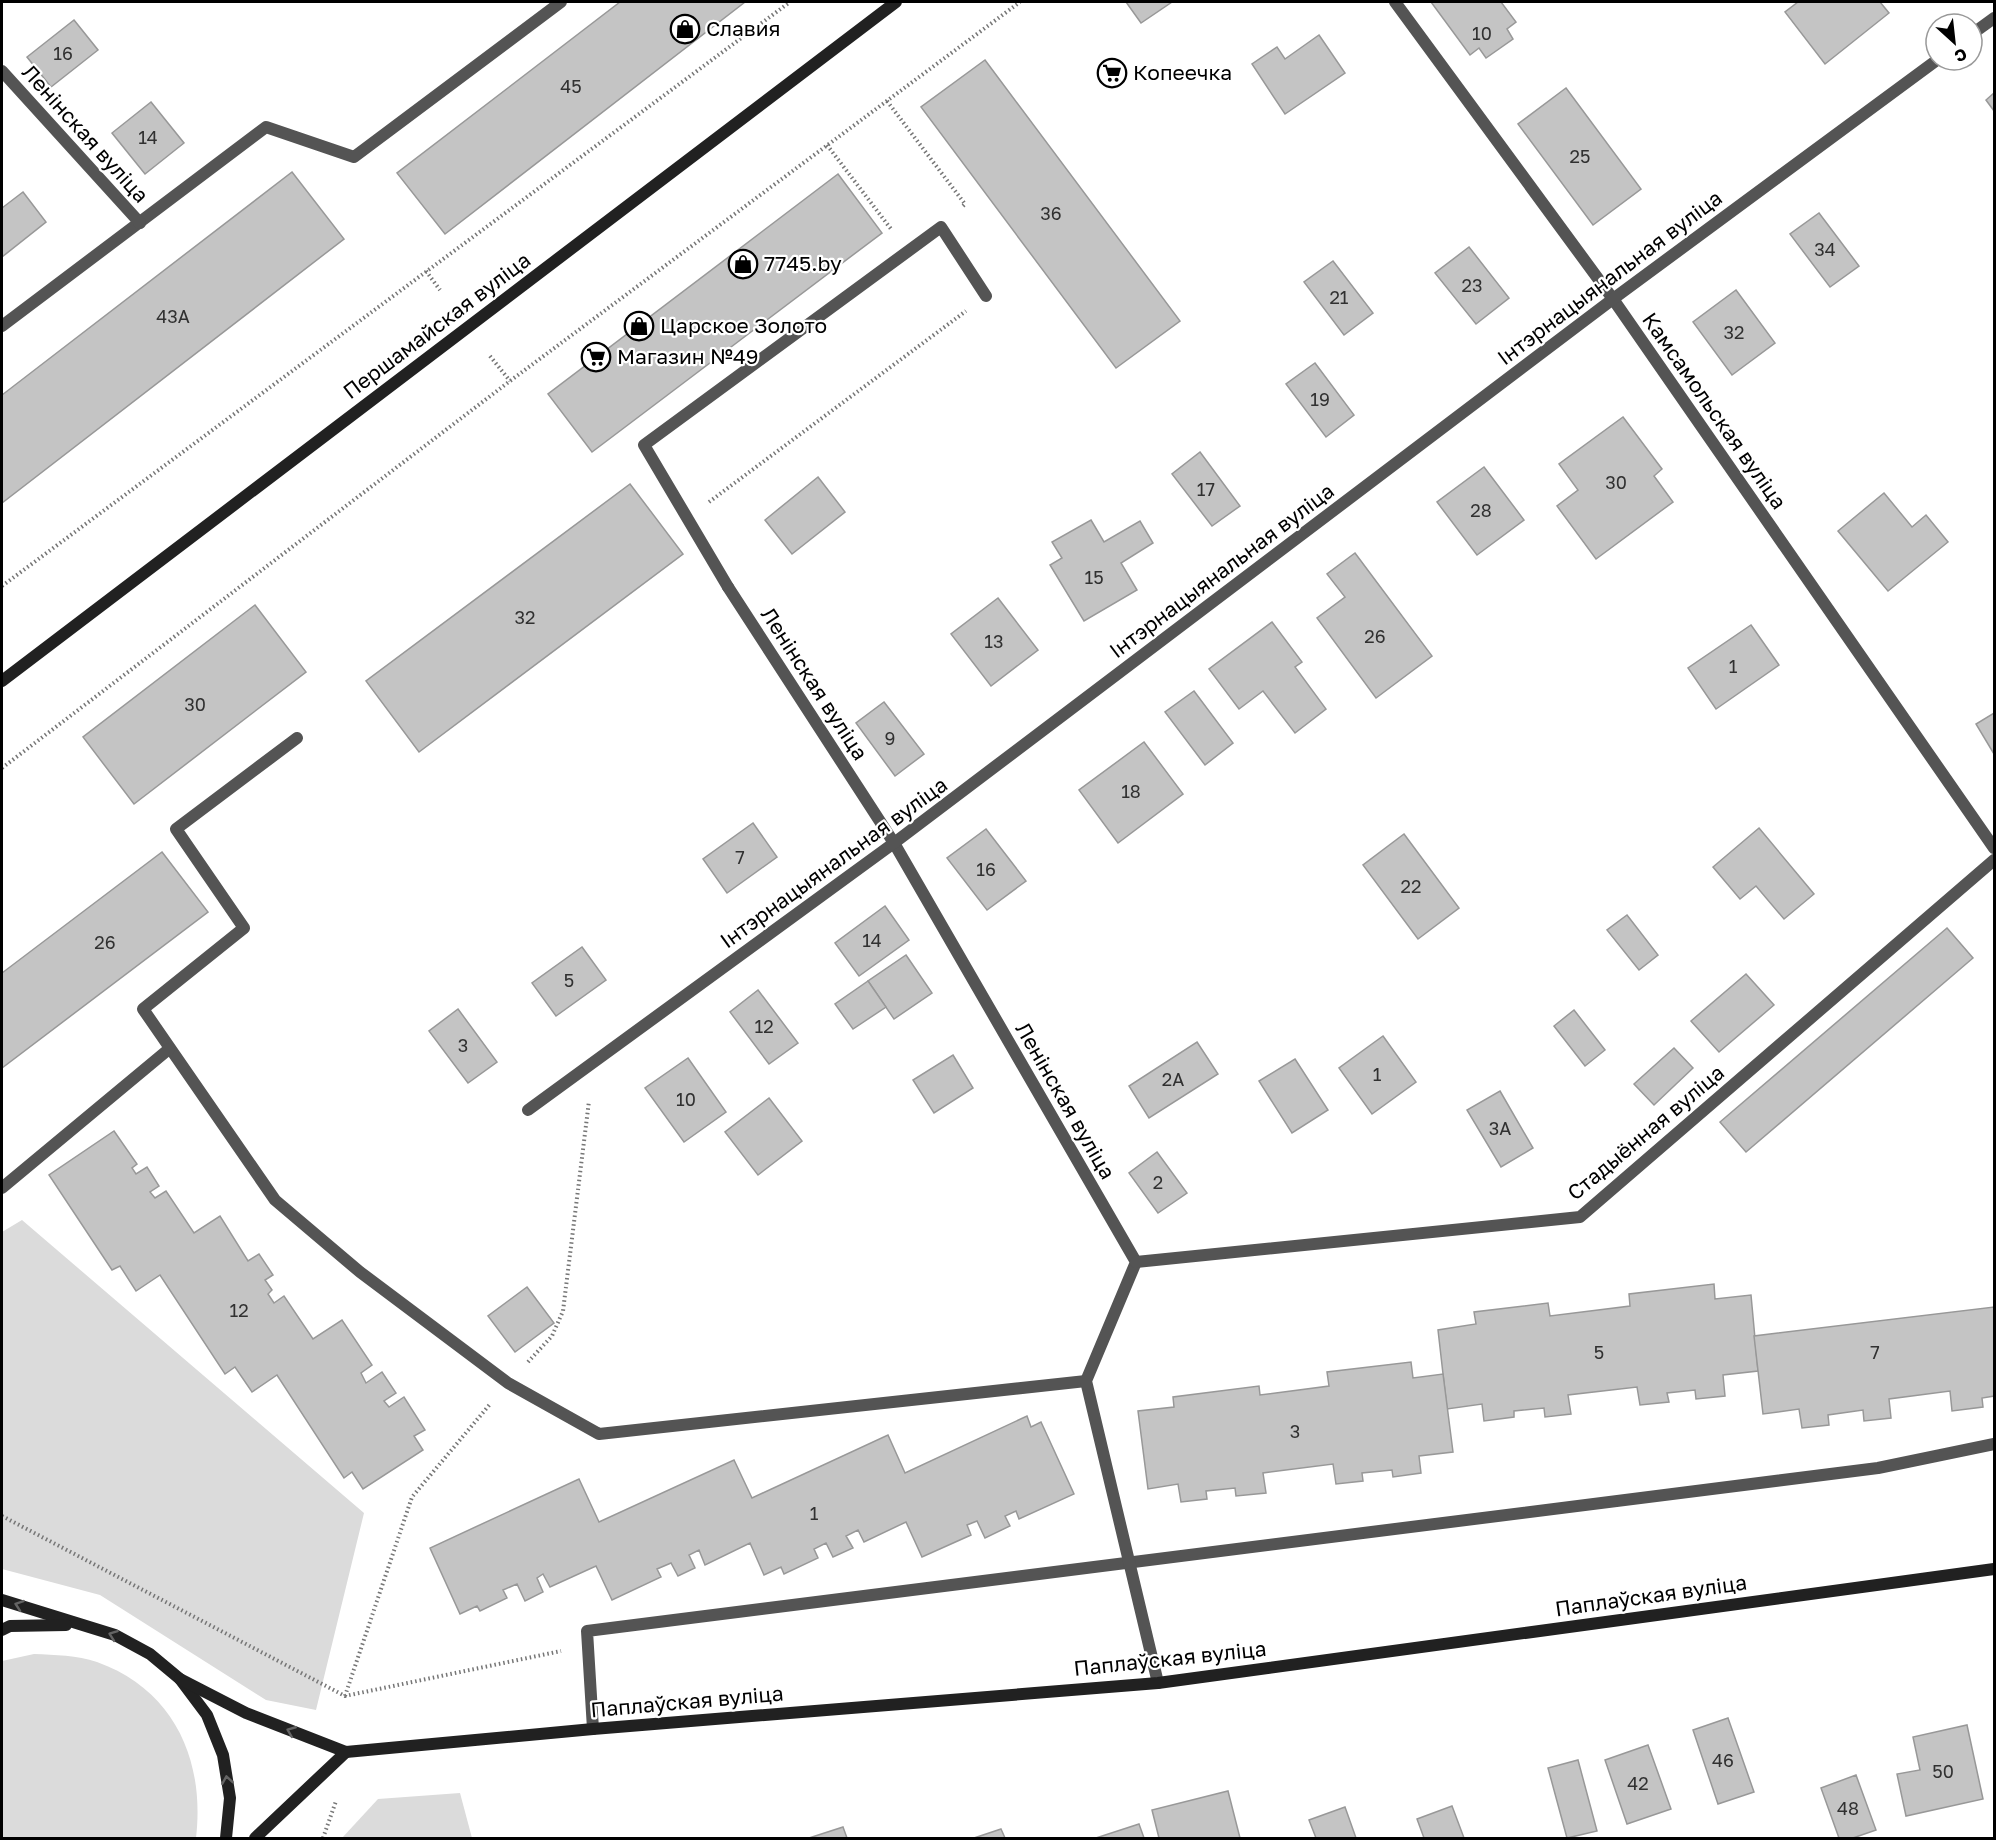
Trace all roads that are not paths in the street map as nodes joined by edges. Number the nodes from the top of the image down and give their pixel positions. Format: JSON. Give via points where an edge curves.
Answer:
{"nodes":[{"id":1,"x":561,"y":2,"type":"edge"},
{"id":2,"x":896,"y":2,"type":"edge"},
{"id":3,"x":1395,"y":2,"type":"edge"},
{"id":4,"x":1924,"y":70,"type":"edge"},
{"id":5,"x":2,"y":71,"type":"edge"},
{"id":6,"x":140,"y":223,"type":"junction"},
{"id":7,"x":986,"y":296,"type":"road end"},
{"id":8,"x":1613,"y":299,"type":"junction"},
{"id":9,"x":2,"y":326,"type":"edge"},
{"id":10,"x":2,"y":681,"type":"edge"},
{"id":11,"x":297,"y":738,"type":"dead end"},
{"id":12,"x":894,"y":843,"type":"junction"},
{"id":13,"x":1995,"y":848,"type":"edge"},
{"id":14,"x":1995,"y":860,"type":"edge"},
{"id":15,"x":169,"y":1049,"type":"junction"},
{"id":16,"x":528,"y":1110,"type":"dead end"},
{"id":17,"x":2,"y":1188,"type":"edge"},
{"id":18,"x":1136,"y":1262,"type":"junction"},
{"id":19,"x":1086,"y":1381,"type":"junction"},
{"id":20,"x":1995,"y":1444,"type":"edge"},
{"id":21,"x":1129,"y":1561,"type":"junction"},
{"id":22,"x":1995,"y":1569,"type":"edge"},
{"id":23,"x":2,"y":1599,"type":"edge"},
{"id":24,"x":76,"y":1625,"type":"junction"},
{"id":25,"x":2,"y":1630,"type":"edge"},
{"id":26,"x":180,"y":1679,"type":"junction"},
{"id":27,"x":1158,"y":1683,"type":"junction"},
{"id":28,"x":594,"y":1729,"type":"junction"},
{"id":29,"x":346,"y":1752,"type":"junction"},
{"id":30,"x":226,"y":1839,"type":"edge"},
{"id":31,"x":255,"y":1839,"type":"edge"}],
"edges":[{"from":1,"to":6,"type":"street","via":[[354,157],[266,127]]},
{"from":2,"to":10,"type":"street","name":"Першамайская вуліца"},
{"from":3,"to":8,"type":"street","name":"Камсамольская вуліца"},
{"from":4,"to":8,"type":"street","name":"Інтэрнацыянальная вуліца"},
{"from":5,"to":6,"type":"street","name":"Ленінская вуліца"},
{"from":6,"to":9,"type":"street"},
{"from":7,"to":12,"type":"street","name":"Ленінская вуліца","via":[[941,227],[644,445],[728,587]]},
{"from":8,"to":12,"type":"street","name":"Інтэрнацыянальная вуліца"},
{"from":8,"to":13,"type":"street","name":"Камсамольская вуліца"},
{"from":11,"to":15,"type":"street","via":[[176,829],[244,928],[143,1010]]},
{"from":12,"to":16,"type":"street","name":"Інтэрнацыянальная вуліца"},
{"from":12,"to":18,"type":"street","name":"Ленінская вуліца"},
{"from":14,"to":18,"type":"street","name":"Стадыённая вуліца","via":[[1580,1217]]},
{"from":15,"to":17,"type":"street"},
{"from":15,"to":19,"type":"street","via":[[275,1200],[360,1272],[508,1383],[599,1434]]},
{"from":18,"to":19,"type":"street"},
{"from":19,"to":21,"type":"street"},
{"from":20,"to":21,"type":"street","via":[[1878,1468]]},
{"from":21,"to":27,"type":"street"},
{"from":21,"to":28,"type":"street","via":[[587,1631]]},
{"from":22,"to":27,"type":"street","name":"Паплаўская вуліца"},
{"from":24,"to":23,"type":"street","one_way":true},
{"from":24,"to":25,"type":"street","via":[[10,1626]]},
{"from":26,"to":24,"type":"street","one_way":true,"via":[[150,1654],[115,1635]]},
{"from":29,"to":26,"type":"street","name":"Паплаўская вуліца","one_way":true,"via":[[246,1713]]},
{"from":30,"to":26,"type":"street","one_way":true,"via":[[230,1798],[224,1755],[207,1714]]},
{"from":27,"to":28,"type":"street","name":"Паплаўская вуліца"},
{"from":28,"to":29,"type":"street","name":"Паплаўская вуліца"},
{"from":29,"to":31,"type":"street"}]}
